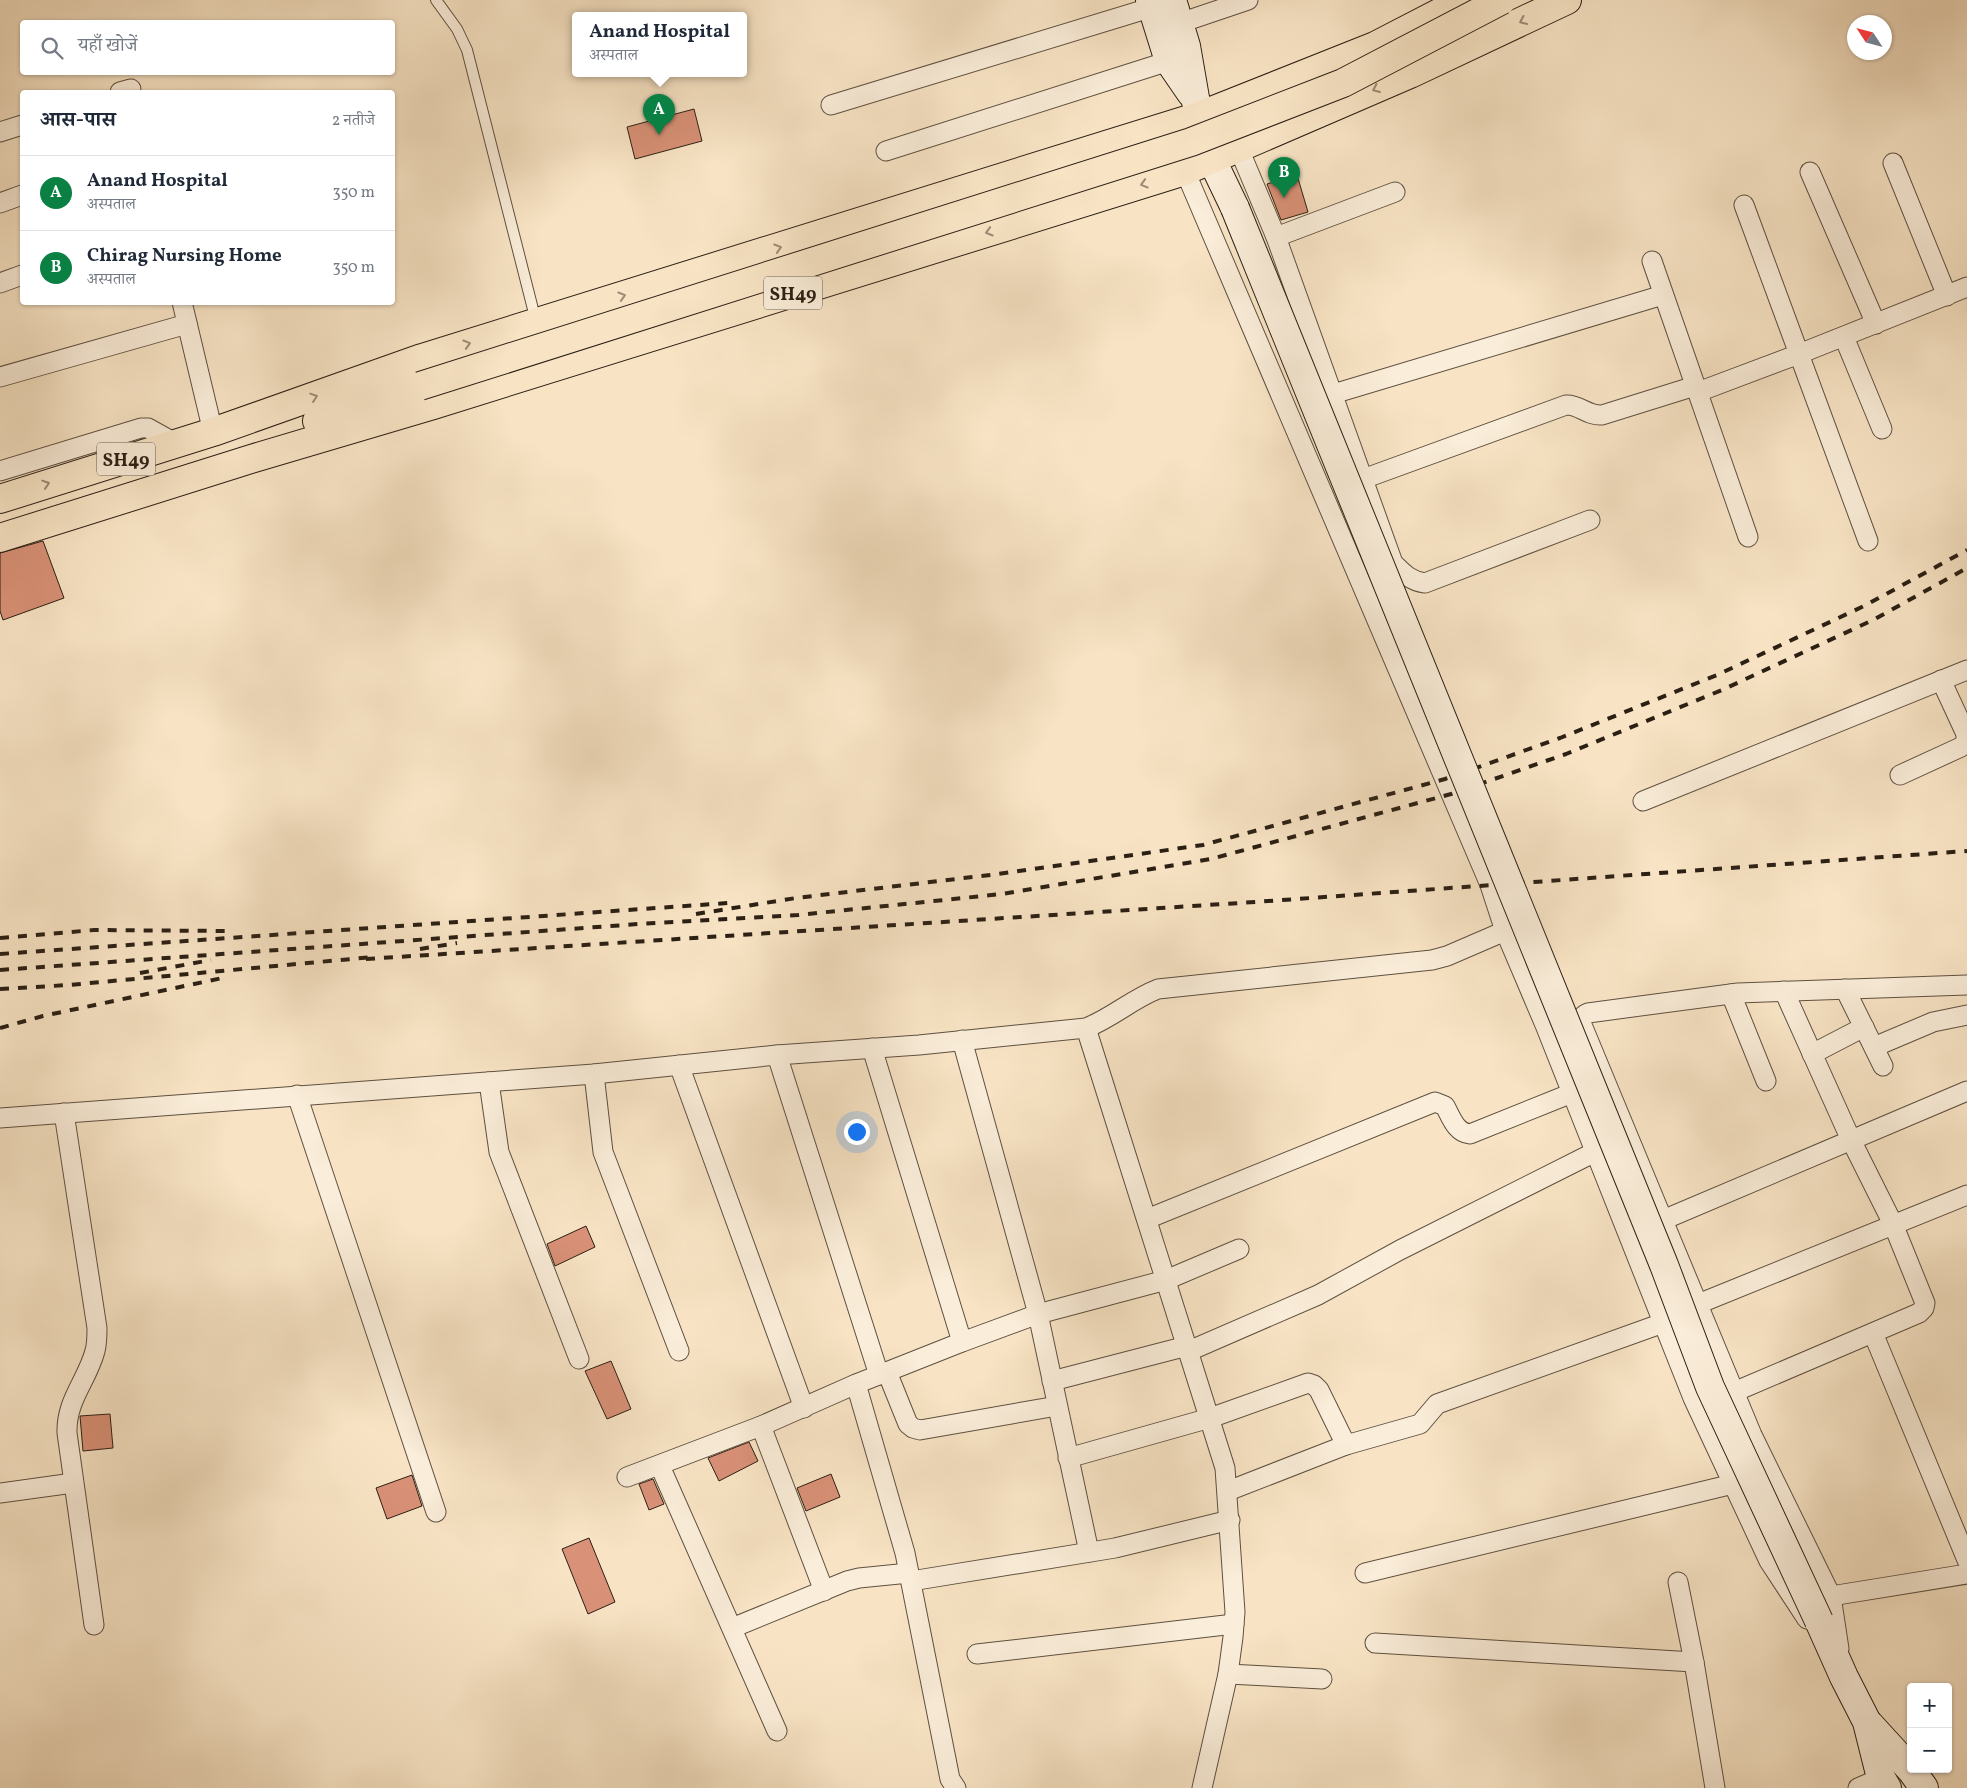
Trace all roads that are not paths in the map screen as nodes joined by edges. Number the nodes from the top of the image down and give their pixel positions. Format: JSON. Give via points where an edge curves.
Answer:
{"nodes":[{"id":1,"x":436,"y":0,"type":"edge"},
{"id":2,"x":1248,"y":0,"type":"edge"},
{"id":3,"x":1464,"y":0,"type":"edge"},
{"id":4,"x":1502,"y":0,"type":"edge"},
{"id":5,"x":1567,"y":0,"type":"edge"},
{"id":6,"x":1164,"y":8,"type":"edge"},
{"id":7,"x":1169,"y":61,"type":"junction"},
{"id":8,"x":831,"y":105,"type":"dead end"},
{"id":9,"x":1197,"y":107,"type":"junction"},
{"id":10,"x":20,"y":126,"type":"edge"},
{"id":11,"x":0,"y":132,"type":"edge"},
{"id":12,"x":1239,"y":148,"type":"junction"},
{"id":13,"x":886,"y":151,"type":"dead end"},
{"id":14,"x":1212,"y":160,"type":"junction"},
{"id":15,"x":1893,"y":163,"type":"dead end"},
{"id":16,"x":1185,"y":171,"type":"junction"},
{"id":17,"x":1810,"y":172,"type":"dead end"},
{"id":18,"x":1396,"y":192,"type":"dead end"},
{"id":19,"x":20,"y":196,"type":"edge"},
{"id":20,"x":0,"y":203,"type":"edge"},
{"id":21,"x":1744,"y":205,"type":"dead end"},
{"id":22,"x":1276,"y":237,"type":"junction"},
{"id":23,"x":1652,"y":261,"type":"dead end"},
{"id":24,"x":20,"y":276,"type":"edge"},
{"id":25,"x":0,"y":283,"type":"edge"},
{"id":26,"x":1967,"y":287,"type":"edge"},
{"id":27,"x":1664,"y":295,"type":"junction"},
{"id":28,"x":1947,"y":296,"type":"junction"},
{"id":29,"x":183,"y":305,"type":"edge"},
{"id":30,"x":536,"y":323,"type":"junction"},
{"id":31,"x":187,"y":324,"type":"junction"},
{"id":32,"x":1876,"y":324,"type":"junction"},
{"id":33,"x":1844,"y":337,"type":"junction"},
{"id":34,"x":1799,"y":354,"type":"junction"},
{"id":35,"x":0,"y":377,"type":"edge"},
{"id":36,"x":1696,"y":389,"type":"junction"},
{"id":37,"x":1333,"y":394,"type":"junction"},
{"id":38,"x":272,"y":412,"type":"junction"},
{"id":39,"x":308,"y":424,"type":"junction"},
{"id":40,"x":1882,"y":429,"type":"dead end"},
{"id":41,"x":213,"y":432,"type":"junction"},
{"id":42,"x":175,"y":443,"type":"junction"},
{"id":43,"x":278,"y":451,"type":"junction"},
{"id":44,"x":0,"y":471,"type":"edge"},
{"id":45,"x":1363,"y":479,"type":"junction"},
{"id":46,"x":0,"y":499,"type":"edge"},
{"id":47,"x":1590,"y":520,"type":"dead end"},
{"id":48,"x":1748,"y":537,"type":"dead end"},
{"id":49,"x":0,"y":538,"type":"edge"},
{"id":50,"x":1868,"y":541,"type":"dead end"},
{"id":51,"x":1967,"y":670,"type":"edge"},
{"id":52,"x":1941,"y":680,"type":"junction"},
{"id":53,"x":1900,"y":775,"type":"dead end"},
{"id":54,"x":1643,"y":801,"type":"dead end"},
{"id":55,"x":1504,"y":931,"type":"junction"},
{"id":56,"x":1967,"y":984,"type":"edge"},
{"id":57,"x":1845,"y":989,"type":"junction"},
{"id":58,"x":1784,"y":991,"type":"junction"},
{"id":59,"x":1731,"y":994,"type":"junction"},
{"id":60,"x":1967,"y":1016,"type":"edge"},
{"id":61,"x":1864,"y":1027,"type":"junction"},
{"id":62,"x":1086,"y":1028,"type":"junction"},
{"id":63,"x":962,"y":1040,"type":"junction"},
{"id":64,"x":1874,"y":1047,"type":"junction"},
{"id":65,"x":872,"y":1048,"type":"junction"},
{"id":66,"x":1812,"y":1054,"type":"junction"},
{"id":67,"x":777,"y":1055,"type":"junction"},
{"id":68,"x":679,"y":1065,"type":"junction"},
{"id":69,"x":1883,"y":1066,"type":"dead end"},
{"id":70,"x":594,"y":1074,"type":"junction"},
{"id":71,"x":1766,"y":1081,"type":"dead end"},
{"id":72,"x":489,"y":1082,"type":"junction"},
{"id":73,"x":1967,"y":1091,"type":"edge"},
{"id":74,"x":1572,"y":1093,"type":"junction"},
{"id":75,"x":297,"y":1096,"type":"junction"},
{"id":76,"x":64,"y":1113,"type":"junction"},
{"id":77,"x":0,"y":1118,"type":"edge"},
{"id":78,"x":1851,"y":1140,"type":"junction"},
{"id":79,"x":1595,"y":1152,"type":"junction"},
{"id":80,"x":1967,"y":1195,"type":"edge"},
{"id":81,"x":1147,"y":1219,"type":"junction"},
{"id":82,"x":1663,"y":1220,"type":"junction"},
{"id":83,"x":1894,"y":1224,"type":"junction"},
{"id":84,"x":1239,"y":1249,"type":"dead end"},
{"id":85,"x":1166,"y":1280,"type":"junction"},
{"id":86,"x":1698,"y":1304,"type":"junction"},
{"id":87,"x":1038,"y":1314,"type":"junction"},
{"id":88,"x":1663,"y":1323,"type":"junction"},
{"id":89,"x":1873,"y":1333,"type":"junction"},
{"id":90,"x":962,"y":1342,"type":"junction"},
{"id":91,"x":1188,"y":1349,"type":"junction"},
{"id":92,"x":679,"y":1351,"type":"dead end"},
{"id":93,"x":579,"y":1359,"type":"dead end"},
{"id":94,"x":883,"y":1374,"type":"junction"},
{"id":95,"x":1052,"y":1381,"type":"junction"},
{"id":96,"x":856,"y":1384,"type":"junction"},
{"id":97,"x":1734,"y":1392,"type":"junction"},
{"id":98,"x":1057,"y":1406,"type":"junction"},
{"id":99,"x":804,"y":1408,"type":"junction"},
{"id":100,"x":1210,"y":1418,"type":"junction"},
{"id":101,"x":761,"y":1426,"type":"junction"},
{"id":102,"x":1346,"y":1445,"type":"junction"},
{"id":103,"x":1068,"y":1458,"type":"junction"},
{"id":104,"x":660,"y":1466,"type":"junction"},
{"id":105,"x":627,"y":1477,"type":"dead end"},
{"id":106,"x":74,"y":1483,"type":"junction"},
{"id":107,"x":1733,"y":1484,"type":"junction"},
{"id":108,"x":1228,"y":1491,"type":"junction"},
{"id":109,"x":0,"y":1493,"type":"edge"},
{"id":110,"x":436,"y":1512,"type":"dead end"},
{"id":111,"x":1230,"y":1520,"type":"junction"},
{"id":112,"x":1089,"y":1552,"type":"junction"},
{"id":113,"x":1967,"y":1560,"type":"edge"},
{"id":114,"x":1365,"y":1573,"type":"dead end"},
{"id":115,"x":1967,"y":1574,"type":"edge"},
{"id":116,"x":910,"y":1577,"type":"junction"},
{"id":117,"x":1678,"y":1582,"type":"dead end"},
{"id":118,"x":824,"y":1591,"type":"junction"},
{"id":119,"x":1831,"y":1596,"type":"junction"},
{"id":120,"x":1234,"y":1624,"type":"junction"},
{"id":121,"x":94,"y":1625,"type":"dead end"},
{"id":122,"x":732,"y":1628,"type":"junction"},
{"id":123,"x":1375,"y":1643,"type":"dead end"},
{"id":124,"x":977,"y":1654,"type":"dead end"},
{"id":125,"x":1694,"y":1662,"type":"junction"},
{"id":126,"x":1228,"y":1674,"type":"junction"},
{"id":127,"x":1844,"y":1677,"type":"junction"},
{"id":128,"x":1322,"y":1678,"type":"dead end"},
{"id":129,"x":1867,"y":1722,"type":"junction"},
{"id":130,"x":777,"y":1731,"type":"dead end"},
{"id":131,"x":1875,"y":1785,"type":"edge"},
{"id":132,"x":956,"y":1788,"type":"edge"},
{"id":133,"x":1202,"y":1788,"type":"edge"},
{"id":134,"x":1715,"y":1788,"type":"edge"},
{"id":135,"x":1924,"y":1788,"type":"edge"}],
"edges":[{"from":1,"to":30,"type":"lane","via":[[457,29],[467,50]]},
{"from":2,"to":6,"type":"street"},
{"from":3,"to":9,"type":"main road","number":"SH49","via":[[1375,46]]},
{"from":4,"to":39,"type":"main road","number":"SH49","bridge":true,"via":[[1343,83],[1191,142]]},
{"from":5,"to":12,"type":"main road","number":"SH49","one_way":true,"via":[[1410,74]]},
{"from":6,"to":7,"type":"main road"},
{"from":6,"to":8,"type":"street"},
{"from":6,"to":9,"type":"main road","via":[[1189,55]]},
{"from":7,"to":9,"type":"main road"},
{"from":7,"to":13,"type":"street"},
{"from":9,"to":14,"type":"main road"},
{"from":30,"to":9,"type":"main road","number":"SH49","one_way":true},
{"from":10,"to":11,"type":"street"},
{"from":12,"to":14,"type":"main road","number":"SH49"},
{"from":12,"to":22,"type":"street"},
{"from":14,"to":16,"type":"main road","number":"SH49"},
{"from":14,"to":127,"type":"main road","bridge":true,"via":[[1235,208],[1664,1265],[1710,1387]]},
{"from":15,"to":28,"type":"street"},
{"from":16,"to":43,"type":"main road","number":"SH49","one_way":true},
{"from":16,"to":55,"type":"street","via":[[1490,885]]},
{"from":17,"to":32,"type":"street"},
{"from":18,"to":22,"type":"street"},
{"from":19,"to":20,"type":"street"},
{"from":21,"to":34,"type":"street"},
{"from":22,"to":37,"type":"street"},
{"from":23,"to":27,"type":"street"},
{"from":24,"to":25,"type":"street"},
{"from":26,"to":28,"type":"street"},
{"from":27,"to":36,"type":"street"},
{"from":27,"to":37,"type":"street"},
{"from":28,"to":32,"type":"street"},
{"from":29,"to":31,"type":"street"},
{"from":38,"to":30,"type":"main road","number":"SH49","one_way":true,"via":[[422,358]]},
{"from":31,"to":35,"type":"street"},
{"from":31,"to":41,"type":"street"},
{"from":32,"to":33,"type":"street"},
{"from":33,"to":34,"type":"street"},
{"from":33,"to":40,"type":"street"},
{"from":34,"to":36,"type":"street"},
{"from":34,"to":50,"type":"street"},
{"from":36,"to":45,"type":"street","via":[[1594,416],[1566,405]]},
{"from":36,"to":48,"type":"street"},
{"from":37,"to":45,"type":"street"},
{"from":38,"to":39,"type":"main road"},
{"from":38,"to":41,"type":"main road","number":"SH49"},
{"from":39,"to":43,"type":"main road"},
{"from":41,"to":42,"type":"main road","number":"SH49"},
{"from":42,"to":44,"type":"street","via":[[148,428],[141,428]]},
{"from":46,"to":42,"type":"main road","number":"SH49","one_way":true},
{"from":43,"to":49,"type":"main road","number":"SH49"},
{"from":45,"to":47,"type":"street","via":[[1393,563],[1403,574],[1424,583]]},
{"from":51,"to":52,"type":"street"},
{"from":52,"to":53,"type":"street","via":[[1966,734],[1966,742]]},
{"from":52,"to":54,"type":"street"},
{"from":55,"to":62,"type":"street","via":[[1432,960],[1158,990]]},
{"from":55,"to":74,"type":"street"},
{"from":56,"to":57,"type":"street"},
{"from":57,"to":58,"type":"street"},
{"from":57,"to":61,"type":"street"},
{"from":58,"to":59,"type":"street"},
{"from":58,"to":66,"type":"street"},
{"from":59,"to":71,"type":"street"},
{"from":59,"to":82,"type":"street","via":[[1588,1013],[1581,1019]]},
{"from":60,"to":64,"type":"street","via":[[1942,1019]]},
{"from":61,"to":64,"type":"street"},
{"from":61,"to":66,"type":"street"},
{"from":62,"to":63,"type":"street"},
{"from":62,"to":81,"type":"street"},
{"from":63,"to":65,"type":"street"},
{"from":63,"to":87,"type":"street"},
{"from":64,"to":69,"type":"street"},
{"from":65,"to":67,"type":"street"},
{"from":65,"to":90,"type":"street"},
{"from":66,"to":78,"type":"street"},
{"from":67,"to":68,"type":"street"},
{"from":67,"to":94,"type":"street"},
{"from":68,"to":70,"type":"street"},
{"from":68,"to":99,"type":"street"},
{"from":70,"to":72,"type":"street"},
{"from":70,"to":92,"type":"street","via":[[606,1162]]},
{"from":72,"to":75,"type":"street"},
{"from":72,"to":93,"type":"street","via":[[499,1152]]},
{"from":73,"to":78,"type":"street"},
{"from":74,"to":79,"type":"street"},
{"from":74,"to":81,"type":"street","via":[[1470,1134],[1459,1130],[1445,1106],[1434,1102]]},
{"from":75,"to":76,"type":"street"},
{"from":75,"to":110,"type":"street"},
{"from":76,"to":77,"type":"street"},
{"from":76,"to":106,"type":"street","via":[[97,1328],[95,1352],[66,1419]]},
{"from":78,"to":82,"type":"street"},
{"from":78,"to":83,"type":"street"},
{"from":79,"to":88,"type":"street"},
{"from":79,"to":91,"type":"street","via":[[1400,1250],[1311,1299]]},
{"from":80,"to":83,"type":"street"},
{"from":81,"to":85,"type":"street"},
{"from":82,"to":86,"type":"street"},
{"from":83,"to":86,"type":"street"},
{"from":83,"to":89,"type":"street","via":[[1925,1303],[1919,1313]]},
{"from":84,"to":85,"type":"street"},
{"from":85,"to":87,"type":"street"},
{"from":85,"to":91,"type":"street"},
{"from":86,"to":97,"type":"street"},
{"from":87,"to":90,"type":"street"},
{"from":87,"to":95,"type":"street"},
{"from":88,"to":102,"type":"street","via":[[1437,1404],[1420,1424]]},
{"from":88,"to":107,"type":"street"},
{"from":89,"to":97,"type":"street"},
{"from":89,"to":113,"type":"street"},
{"from":90,"to":94,"type":"street"},
{"from":91,"to":95,"type":"street"},
{"from":91,"to":100,"type":"street"},
{"from":94,"to":96,"type":"street"},
{"from":94,"to":98,"type":"street","via":[[908,1424],[920,1430]]},
{"from":95,"to":98,"type":"street"},
{"from":96,"to":99,"type":"street"},
{"from":96,"to":116,"type":"street"},
{"from":97,"to":119,"type":"street","via":[[1752,1436]]},
{"from":98,"to":103,"type":"street"},
{"from":99,"to":101,"type":"street"},
{"from":100,"to":102,"type":"street","via":[[1308,1383],[1319,1390]]},
{"from":100,"to":103,"type":"street"},
{"from":100,"to":108,"type":"street","via":[[1225,1468]]},
{"from":101,"to":104,"type":"street"},
{"from":101,"to":118,"type":"street"},
{"from":102,"to":108,"type":"street"},
{"from":103,"to":112,"type":"street"},
{"from":104,"to":105,"type":"street"},
{"from":104,"to":122,"type":"street"},
{"from":106,"to":109,"type":"street"},
{"from":106,"to":121,"type":"street"},
{"from":107,"to":114,"type":"street"},
{"from":107,"to":127,"type":"street","via":[[1770,1561]]},
{"from":108,"to":111,"type":"street"},
{"from":111,"to":112,"type":"street"},
{"from":111,"to":120,"type":"street"},
{"from":112,"to":116,"type":"street"},
{"from":115,"to":119,"type":"street"},
{"from":116,"to":118,"type":"street","via":[[859,1578]]},
{"from":116,"to":132,"type":"street","via":[[950,1779]]},
{"from":117,"to":125,"type":"street"},
{"from":118,"to":122,"type":"street"},
{"from":119,"to":127,"type":"street"},
{"from":120,"to":124,"type":"street"},
{"from":120,"to":126,"type":"street"},
{"from":122,"to":130,"type":"street"},
{"from":123,"to":125,"type":"street"},
{"from":125,"to":134,"type":"street"},
{"from":126,"to":128,"type":"street"},
{"from":126,"to":133,"type":"street"},
{"from":127,"to":129,"type":"main road"},
{"from":129,"to":131,"type":"main road"},
{"from":129,"to":135,"type":"main road"}]}
